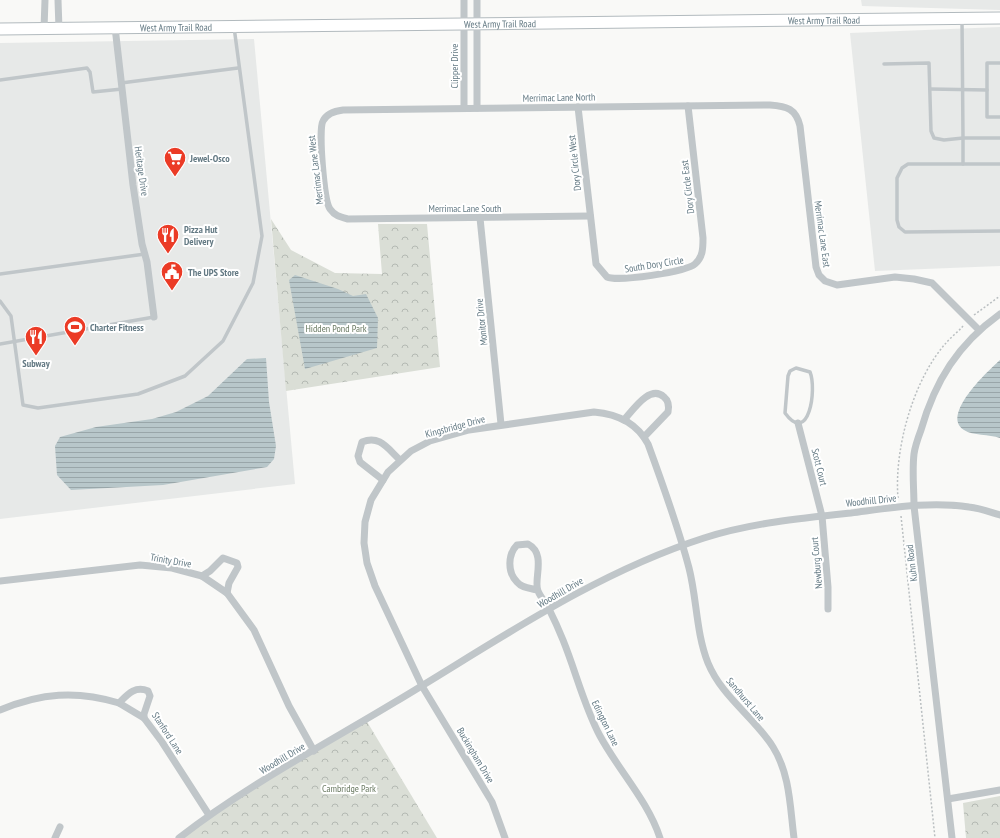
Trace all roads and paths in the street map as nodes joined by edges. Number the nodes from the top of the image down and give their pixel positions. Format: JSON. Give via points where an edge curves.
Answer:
{"nodes":[{"id":1,"x":45,"y":0,"type":"edge"},
{"id":2,"x":58,"y":0,"type":"edge"},
{"id":3,"x":464,"y":0,"type":"edge"},
{"id":4,"x":477,"y":0,"type":"edge"},
{"id":5,"x":1000,"y":18,"type":"edge"},
{"id":6,"x":962,"y":19,"type":"junction"},
{"id":7,"x":464,"y":24,"type":"junction"},
{"id":8,"x":476,"y":24,"type":"junction"},
{"id":9,"x":115,"y":27,"type":"junction"},
{"id":10,"x":234,"y":27,"type":"junction"},
{"id":11,"x":0,"y":29,"type":"edge"},
{"id":12,"x":44,"y":29,"type":"junction"},
{"id":13,"x":59,"y":29,"type":"junction"},
{"id":14,"x":1000,"y":63,"type":"edge"},
{"id":15,"x":884,"y":64,"type":"dead end"},
{"id":16,"x":238,"y":68,"type":"junction"},
{"id":17,"x":0,"y":80,"type":"edge"},
{"id":18,"x":121,"y":86,"type":"junction"},
{"id":19,"x":930,"y":89,"type":"junction"},
{"id":20,"x":962,"y":90,"type":"junction"},
{"id":21,"x":987,"y":90,"type":"junction"},
{"id":22,"x":688,"y":106,"type":"junction"},
{"id":23,"x":578,"y":107,"type":"junction"},
{"id":24,"x":464,"y":108,"type":"junction"},
{"id":25,"x":477,"y":108,"type":"junction"},
{"id":26,"x":794,"y":111,"type":"joint"},
{"id":27,"x":326,"y":116,"type":"joint"},
{"id":28,"x":1000,"y":117,"type":"edge"},
{"id":29,"x":963,"y":138,"type":"junction"},
{"id":30,"x":1000,"y":138,"type":"edge"},
{"id":31,"x":963,"y":164,"type":"junction"},
{"id":32,"x":1000,"y":164,"type":"edge"},
{"id":33,"x":590,"y":216,"type":"junction"},
{"id":34,"x":340,"y":217,"type":"joint"},
{"id":35,"x":480,"y":218,"type":"junction"},
{"id":36,"x":1000,"y":231,"type":"edge"},
{"id":37,"x":145,"y":254,"type":"junction"},
{"id":38,"x":696,"y":263,"type":"joint"},
{"id":39,"x":0,"y":274,"type":"edge"},
{"id":40,"x":1000,"y":296,"type":"edge"},
{"id":41,"x":0,"y":301,"type":"edge"},
{"id":42,"x":1000,"y":314,"type":"edge"},
{"id":43,"x":974,"y":316,"type":"dead end"},
{"id":44,"x":154,"y":317,"type":"joint"},
{"id":45,"x":963,"y":326,"type":"dead end"},
{"id":46,"x":978,"y":329,"type":"junction"},
{"id":47,"x":14,"y":342,"type":"junction"},
{"id":48,"x":0,"y":344,"type":"edge"},
{"id":49,"x":624,"y":420,"type":"junction"},
{"id":50,"x":798,"y":423,"type":"junction"},
{"id":51,"x":502,"y":424,"type":"junction"},
{"id":52,"x":644,"y":437,"type":"junction"},
{"id":53,"x":400,"y":460,"type":"junction"},
{"id":54,"x":383,"y":480,"type":"junction"},
{"id":55,"x":898,"y":497,"type":"dead end"},
{"id":56,"x":914,"y":506,"type":"junction"},
{"id":57,"x":1000,"y":515,"type":"edge"},
{"id":58,"x":822,"y":516,"type":"junction"},
{"id":59,"x":901,"y":518,"type":"dead end"},
{"id":60,"x":682,"y":546,"type":"junction"},
{"id":61,"x":202,"y":576,"type":"junction"},
{"id":62,"x":0,"y":581,"type":"edge"},
{"id":63,"x":537,"y":590,"type":"junction"},
{"id":64,"x":227,"y":593,"type":"junction"},
{"id":65,"x":549,"y":609,"type":"junction"},
{"id":66,"x":828,"y":609,"type":"dead end"},
{"id":67,"x":422,"y":686,"type":"junction"},
{"id":68,"x":119,"y":703,"type":"junction"},
{"id":69,"x":0,"y":710,"type":"edge"},
{"id":70,"x":144,"y":718,"type":"junction"},
{"id":71,"x":314,"y":751,"type":"junction"},
{"id":72,"x":1000,"y":790,"type":"edge"},
{"id":73,"x":948,"y":799,"type":"junction"},
{"id":74,"x":209,"y":815,"type":"junction"},
{"id":75,"x":60,"y":827,"type":"dead end"},
{"id":76,"x":55,"y":838,"type":"edge"},
{"id":77,"x":179,"y":838,"type":"edge"},
{"id":78,"x":505,"y":838,"type":"edge"},
{"id":79,"x":660,"y":838,"type":"edge"},
{"id":80,"x":794,"y":838,"type":"edge"},
{"id":81,"x":935,"y":838,"type":"edge"},
{"id":82,"x":952,"y":838,"type":"edge"}],
"edges":[{"from":1,"to":12,"type":"street"},
{"from":2,"to":13,"type":"street"},
{"from":3,"to":7,"type":"street","name":"Clipper Drive"},
{"from":4,"to":8,"type":"street"},
{"from":5,"to":6,"type":"main road","name":"West Army Trail Road"},
{"from":6,"to":8,"type":"main road","name":"West Army Trail Road"},
{"from":6,"to":20,"type":"lane"},
{"from":7,"to":8,"type":"main road","name":"West Army Trail Road"},
{"from":7,"to":10,"type":"main road","name":"West Army Trail Road"},
{"from":7,"to":24,"type":"street","name":"Clipper Drive"},
{"from":8,"to":25,"type":"street"},
{"from":9,"to":10,"type":"main road","name":"West Army Trail Road"},
{"from":9,"to":13,"type":"main road","name":"West Army Trail Road"},
{"from":9,"to":18,"type":"street","name":"Heritage Drive"},
{"from":10,"to":16,"type":"lane"},
{"from":11,"to":12,"type":"main road","name":"West Army Trail Road"},
{"from":12,"to":13,"type":"main road","name":"West Army Trail Road"},
{"from":14,"to":21,"type":"lane","via":[[987,63]]},
{"from":15,"to":19,"type":"lane","via":[[929,63]]},
{"from":16,"to":18,"type":"lane"},
{"from":16,"to":47,"type":"lane","via":[[262,236],[253,283],[223,341],[185,376],[138,394],[38,408],[23,405]]},
{"from":17,"to":18,"type":"lane","via":[[87,68],[93,92]]},
{"from":18,"to":37,"type":"street","name":"Heritage Drive"},
{"from":19,"to":20,"type":"lane"},
{"from":19,"to":29,"type":"lane","via":[[931,131],[934,138]]},
{"from":20,"to":21,"type":"lane"},
{"from":20,"to":29,"type":"lane"},
{"from":21,"to":28,"type":"lane","via":[[987,117]]},
{"from":22,"to":23,"type":"street","name":"Merrimac Lane North"},
{"from":22,"to":26,"type":"street","name":"Merrimac Lane North","via":[[775,106],[787,107]]},
{"from":22,"to":38,"type":"street","name":"Dory Circle East","via":[[703,238],[703,250]]},
{"from":23,"to":25,"type":"street","name":"Merrimac Lane North"},
{"from":23,"to":33,"type":"street","name":"Dory Circle West"},
{"from":24,"to":25,"type":"street","name":"Merrimac Lane North"},
{"from":24,"to":27,"type":"street","name":"Merrimac Lane North","via":[[337,110]]},
{"from":26,"to":46,"type":"street","name":"Merrimac Lane East","via":[[800,126],[816,266],[825,281],[837,285],[895,277],[932,283]]},
{"from":27,"to":34,"type":"street","name":"Merrimac Lane West","via":[[320,133],[327,201],[329,207]]},
{"from":29,"to":30,"type":"lane"},
{"from":29,"to":31,"type":"lane"},
{"from":31,"to":32,"type":"lane"},
{"from":31,"to":36,"type":"lane","via":[[908,164],[902,168],[897,178],[899,227],[905,232]]},
{"from":33,"to":35,"type":"street","name":"Merrimac Lane South"},
{"from":33,"to":38,"type":"street","name":"South Dory Circle","via":[[596,264],[604,275],[611,279],[620,280],[689,269]]},
{"from":34,"to":35,"type":"street","name":"Merrimac Lane South"},
{"from":35,"to":51,"type":"street","name":"Monitor Drive"},
{"from":37,"to":39,"type":"lane"},
{"from":37,"to":44,"type":"street","name":"Heritage Drive"},
{"from":40,"to":43,"type":"path"},
{"from":41,"to":47,"type":"lane","via":[[11,316]]},
{"from":42,"to":46,"type":"street","name":"Kuhn Road"},
{"from":44,"to":47,"type":"lane"},
{"from":45,"to":55,"type":"path","via":[[945,344],[915,396],[903,433],[897,481]]},
{"from":46,"to":56,"type":"street","name":"Kuhn Road","via":[[950,364],[925,415],[914,453]]},
{"from":47,"to":48,"type":"lane"},
{"from":49,"to":51,"type":"street","name":"Kingsbridge Drive","via":[[608,413],[594,412]]},
{"from":49,"to":52,"type":"street","name":"Kingsbridge Drive"},
{"from":49,"to":52,"type":"street","via":[[650,394],[656,393],[664,397],[668,412]]},
{"from":50,"to":50,"type":"lane","via":[[805,420],[810,413],[813,380],[810,372],[796,368],[790,371],[788,376],[784,413],[790,421]]},
{"from":50,"to":58,"type":"street","name":"Scott Court"},
{"from":51,"to":53,"type":"street","name":"Kingsbridge Drive","via":[[435,439],[411,451]]},
{"from":52,"to":60,"type":"street","name":"Kingsbridge Drive"},
{"from":53,"to":54,"type":"street","name":"Kingsbridge Drive"},
{"from":53,"to":54,"type":"street","via":[[377,440],[362,442],[358,456],[360,462]]},
{"from":54,"to":67,"type":"street","name":"Kingsbridge Drive","via":[[371,500],[365,522],[367,563],[375,586]]},
{"from":56,"to":57,"type":"street","name":"Woodhill Drive","via":[[972,507]]},
{"from":56,"to":58,"type":"street","name":"Woodhill Drive"},
{"from":56,"to":73,"type":"street","name":"Kuhn Road"},
{"from":58,"to":60,"type":"street","name":"Woodhill Drive","via":[[745,527]]},
{"from":58,"to":66,"type":"street","name":"Newburg Court"},
{"from":59,"to":81,"type":"path"},
{"from":60,"to":65,"type":"street","name":"Woodhill Drive","via":[[619,571]]},
{"from":60,"to":80,"type":"street","name":"Sandhurst Lane","via":[[708,663],[722,687],[766,738],[779,758],[788,790]]},
{"from":61,"to":62,"type":"street","name":"Trinity Drive","via":[[172,568],[140,565]]},
{"from":61,"to":64,"type":"street"},
{"from":61,"to":64,"type":"street","name":"Trinity Drive","via":[[223,558],[234,560],[238,567],[228,583]]},
{"from":63,"to":63,"type":"street","via":[[538,563],[534,549],[528,544],[517,545],[510,554],[513,577],[523,587]]},
{"from":63,"to":65,"type":"street","name":"Edington Lane"},
{"from":64,"to":71,"type":"street","via":[[254,630],[289,706]]},
{"from":65,"to":67,"type":"street","name":"Woodhill Drive"},
{"from":65,"to":79,"type":"street","name":"Edington Lane","via":[[600,735],[645,806]]},
{"from":67,"to":71,"type":"street","name":"Woodhill Drive"},
{"from":67,"to":78,"type":"street","name":"Buckingham Drive","via":[[492,802]]},
{"from":68,"to":69,"type":"street","via":[[97,696],[68,694],[28,699]]},
{"from":68,"to":70,"type":"street"},
{"from":68,"to":70,"type":"street","name":"Stanford Lane","via":[[130,691],[148,691],[150,696]]},
{"from":70,"to":74,"type":"street","name":"Stanford Lane"},
{"from":71,"to":74,"type":"street","name":"Woodhill Drive"},
{"from":72,"to":73,"type":"street"},
{"from":73,"to":82,"type":"street","name":"Kuhn Road"},
{"from":74,"to":77,"type":"street","name":"Woodhill Drive"},
{"from":75,"to":76,"type":"street"}]}
